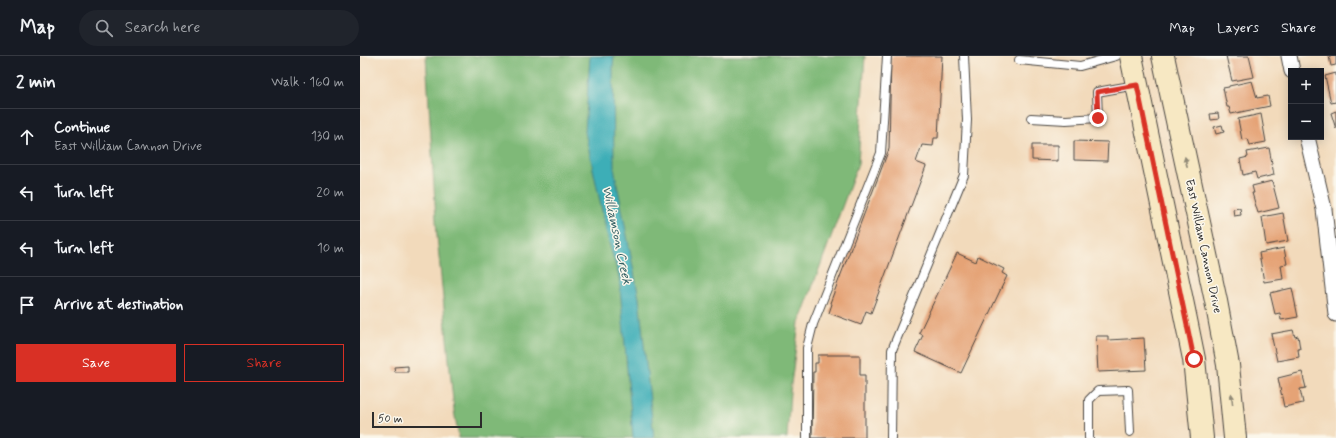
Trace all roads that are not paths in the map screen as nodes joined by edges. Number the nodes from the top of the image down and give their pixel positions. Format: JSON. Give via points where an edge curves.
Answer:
{"nodes":[{"id":1,"x":887,"y":56,"type":"edge"},
{"id":2,"x":964,"y":56,"type":"edge"},
{"id":3,"x":1116,"y":56,"type":"edge"},
{"id":4,"x":1131,"y":56,"type":"edge"},
{"id":5,"x":1164,"y":56,"type":"edge"},
{"id":6,"x":1289,"y":56,"type":"edge"},
{"id":7,"x":1018,"y":60,"type":"dead end"},
{"id":8,"x":1291,"y":68,"type":"edge"},
{"id":9,"x":1137,"y":85,"type":"junction"},
{"id":10,"x":1031,"y":118,"type":"dead end"},
{"id":11,"x":1309,"y":140,"type":"edge"},
{"id":12,"x":1336,"y":314,"type":"edge"},
{"id":13,"x":1130,"y":432,"type":"dead end"},
{"id":14,"x":807,"y":438,"type":"edge"},
{"id":15,"x":891,"y":438,"type":"edge"},
{"id":16,"x":1089,"y":438,"type":"edge"},
{"id":17,"x":1202,"y":438,"type":"edge"},
{"id":18,"x":1235,"y":438,"type":"edge"}],
"edges":[{"from":1,"to":14,"type":"lane","via":[[881,153],[813,324],[807,348]]},
{"from":2,"to":15,"type":"lane","via":[[967,120],[964,175],[892,350]]},
{"from":3,"to":7,"type":"lane","via":[[1080,66]]},
{"from":4,"to":9,"type":"main road"},
{"from":18,"to":5,"type":"main road","name":"East William Cannon Drive","one_way":true,"via":[[1228,365]]},
{"from":6,"to":8,"type":"street"},
{"from":9,"to":10,"type":"lane","via":[[1097,92],[1098,118]]},
{"from":9,"to":17,"type":"main road","via":[[1194,359]]},
{"from":11,"to":12,"type":"street","via":[[1324,209]]},
{"from":13,"to":16,"type":"lane","via":[[1128,390],[1098,391],[1089,400]]}]}
